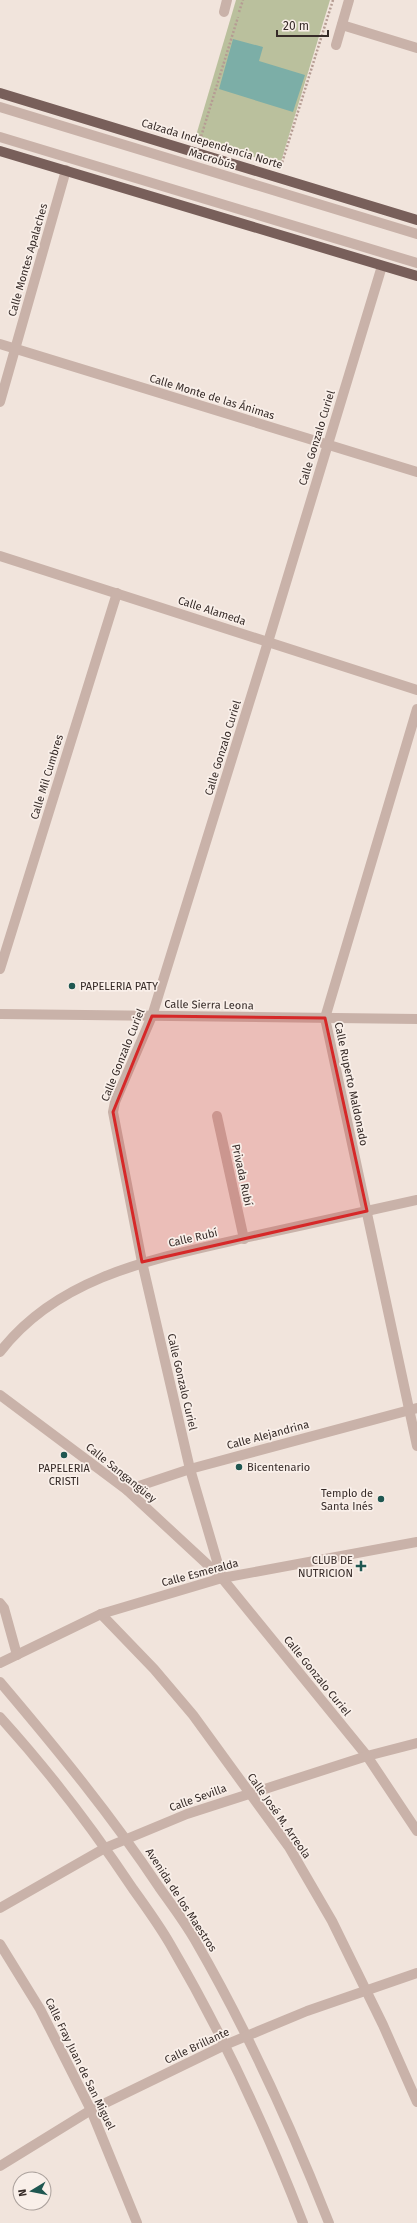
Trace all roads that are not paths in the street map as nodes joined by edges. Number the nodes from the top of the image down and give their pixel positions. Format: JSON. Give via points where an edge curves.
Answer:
{"nodes":[{"id":1,"x":227,"y":0,"type":"edge"},
{"id":2,"x":349,"y":0,"type":"edge"},
{"id":3,"x":224,"y":12,"type":"dead end"},
{"id":4,"x":342,"y":25,"type":"junction"},
{"id":5,"x":336,"y":45,"type":"dead end"},
{"id":6,"x":417,"y":48,"type":"edge"},
{"id":7,"x":0,"y":93,"type":"edge"},
{"id":8,"x":0,"y":107,"type":"edge"},
{"id":9,"x":0,"y":137,"type":"edge"},
{"id":10,"x":0,"y":151,"type":"edge"},
{"id":11,"x":66,"y":170,"type":"junction"},
{"id":12,"x":417,"y":220,"type":"edge"},
{"id":13,"x":417,"y":234,"type":"edge"},
{"id":14,"x":417,"y":263,"type":"edge"},
{"id":15,"x":382,"y":266,"type":"junction"},
{"id":16,"x":417,"y":276,"type":"edge"},
{"id":17,"x":0,"y":344,"type":"edge"},
{"id":18,"x":16,"y":349,"type":"junction"},
{"id":19,"x":0,"y":402,"type":"edge"},
{"id":20,"x":328,"y":445,"type":"junction"},
{"id":21,"x":417,"y":472,"type":"edge"},
{"id":22,"x":0,"y":556,"type":"edge"},
{"id":23,"x":117,"y":593,"type":"junction"},
{"id":24,"x":268,"y":642,"type":"junction"},
{"id":25,"x":417,"y":690,"type":"edge"},
{"id":26,"x":417,"y":709,"type":"edge"},
{"id":27,"x":0,"y":969,"type":"edge"},
{"id":28,"x":0,"y":1014,"type":"edge"},
{"id":29,"x":152,"y":1016,"type":"junction"},
{"id":30,"x":325,"y":1018,"type":"junction"},
{"id":31,"x":417,"y":1019,"type":"edge"},
{"id":32,"x":217,"y":1116,"type":"dead end"},
{"id":33,"x":417,"y":1200,"type":"edge"},
{"id":34,"x":366,"y":1211,"type":"junction"},
{"id":35,"x":244,"y":1238,"type":"junction"},
{"id":36,"x":142,"y":1262,"type":"junction"},
{"id":37,"x":0,"y":1352,"type":"edge"},
{"id":38,"x":0,"y":1395,"type":"edge"},
{"id":39,"x":413,"y":1409,"type":"edge"},
{"id":40,"x":417,"y":1446,"type":"edge"},
{"id":41,"x":190,"y":1469,"type":"junction"},
{"id":42,"x":127,"y":1490,"type":"junction"},
{"id":43,"x":417,"y":1542,"type":"edge"},
{"id":44,"x":222,"y":1578,"type":"junction"},
{"id":45,"x":0,"y":1603,"type":"edge"},
{"id":46,"x":100,"y":1614,"type":"junction"},
{"id":47,"x":17,"y":1655,"type":"junction"},
{"id":48,"x":0,"y":1664,"type":"edge"},
{"id":49,"x":0,"y":1682,"type":"edge"},
{"id":50,"x":0,"y":1717,"type":"edge"},
{"id":51,"x":417,"y":1743,"type":"edge"},
{"id":52,"x":367,"y":1756,"type":"junction"},
{"id":53,"x":249,"y":1793,"type":"junction"},
{"id":54,"x":417,"y":1831,"type":"edge"},
{"id":55,"x":127,"y":1839,"type":"junction"},
{"id":56,"x":105,"y":1848,"type":"junction"},
{"id":57,"x":0,"y":1908,"type":"edge"},
{"id":58,"x":0,"y":1944,"type":"edge"},
{"id":59,"x":417,"y":1973,"type":"edge"},
{"id":60,"x":366,"y":1990,"type":"junction"},
{"id":61,"x":247,"y":2036,"type":"junction"},
{"id":62,"x":225,"y":2046,"type":"junction"},
{"id":63,"x":417,"y":2102,"type":"edge"},
{"id":64,"x":91,"y":2110,"type":"junction"},
{"id":65,"x":0,"y":2166,"type":"edge"},
{"id":66,"x":137,"y":2223,"type":"edge"},
{"id":67,"x":302,"y":2223,"type":"edge"},
{"id":68,"x":329,"y":2223,"type":"edge"}],
"edges":[{"from":1,"to":3,"type":"street"},
{"from":2,"to":4,"type":"street"},
{"from":4,"to":5,"type":"street"},
{"from":4,"to":6,"type":"street"},
{"from":7,"to":12,"type":"main road","name":"Calzada Independencia Norte"},
{"from":8,"to":13,"type":"street","name":"Macrobús"},
{"from":9,"to":14,"type":"street"},
{"from":10,"to":11,"type":"main road"},
{"from":11,"to":15,"type":"main road"},
{"from":11,"to":18,"type":"street","name":"Calle Montes Apalaches"},
{"from":15,"to":16,"type":"main road"},
{"from":15,"to":20,"type":"street","name":"Calle Gonzalo Curiel"},
{"from":17,"to":18,"type":"street","name":"Calle Monte de las Ánimas"},
{"from":18,"to":19,"type":"street","name":"Calle Montes Apalaches"},
{"from":18,"to":20,"type":"street","name":"Calle Monte de las Ánimas"},
{"from":20,"to":21,"type":"street","name":"Calle Monte de las Ánimas"},
{"from":20,"to":24,"type":"street","name":"Calle Gonzalo Curiel"},
{"from":22,"to":23,"type":"street","name":"Calle Alameda"},
{"from":23,"to":24,"type":"street","name":"Calle Alameda"},
{"from":23,"to":27,"type":"street","name":"Calle Mil Cumbres"},
{"from":24,"to":25,"type":"street","name":"Calle Alameda"},
{"from":24,"to":29,"type":"street","name":"Calle Gonzalo Curiel"},
{"from":26,"to":30,"type":"street","name":"Calle Ruperto Maldonado"},
{"from":28,"to":29,"type":"street","name":"Calle Sierra Leona"},
{"from":29,"to":30,"type":"street","name":"Calle Sierra Leona"},
{"from":29,"to":36,"type":"street","name":"Calle Gonzalo Curiel","via":[[113,1112]]},
{"from":30,"to":31,"type":"street","name":"Calle Sierra Leona"},
{"from":30,"to":34,"type":"street","name":"Calle Ruperto Maldonado"},
{"from":32,"to":35,"type":"street","name":"Privada Rubí"},
{"from":33,"to":34,"type":"street","name":"Calle Rubí"},
{"from":34,"to":35,"type":"street","name":"Calle Rubí"},
{"from":34,"to":39,"type":"street","name":"Calle Ruperto Maldonado"},
{"from":35,"to":36,"type":"street","name":"Calle Rubí"},
{"from":36,"to":37,"type":"street","name":"Calle Rubí","via":[[94,1279],[52,1303],[11,1338]]},
{"from":36,"to":41,"type":"street","name":"Calle Gonzalo Curiel"},
{"from":38,"to":42,"type":"street","name":"Calle Sangangüey"},
{"from":39,"to":40,"type":"street","name":"Calle Ruperto Maldonado"},
{"from":39,"to":41,"type":"street","name":"Calle Alejandrina"},
{"from":41,"to":42,"type":"street","name":"Calle Alejandrina"},
{"from":41,"to":44,"type":"street","name":"Calle Gonzalo Curiel"},
{"from":42,"to":44,"type":"street","name":"Calle Sangangüey"},
{"from":43,"to":44,"type":"street","name":"Calle Esmeralda"},
{"from":44,"to":46,"type":"street","name":"Calle Esmeralda"},
{"from":44,"to":52,"type":"street","name":"Calle Gonzalo Curiel"},
{"from":45,"to":47,"type":"street","via":[[4,1608]]},
{"from":46,"to":47,"type":"street","name":"Calle Esmeralda"},
{"from":46,"to":53,"type":"street","name":"Calle José M. Arreola","via":[[154,1669],[193,1715]]},
{"from":47,"to":48,"type":"street","name":"Calle Esmeralda"},
{"from":49,"to":55,"type":"street","name":"Avenida de los Maestros","via":[[59,1751]]},
{"from":50,"to":56,"type":"street","via":[[35,1756]]},
{"from":51,"to":52,"type":"street","name":"Calle Sevilla"},
{"from":52,"to":53,"type":"street","name":"Calle Sevilla"},
{"from":52,"to":54,"type":"street","name":"Calle Gonzalo Curiel"},
{"from":53,"to":55,"type":"street","name":"Calle Sevilla","via":[[187,1814]]},
{"from":53,"to":60,"type":"street","name":"Calle José M. Arreola","via":[[289,1847],[332,1921]]},
{"from":55,"to":56,"type":"street","name":"Calle Sevilla"},
{"from":55,"to":61,"type":"street","name":"Avenida de los Maestros","via":[[194,1939]]},
{"from":56,"to":57,"type":"street","name":"Calle Sevilla"},
{"from":56,"to":62,"type":"street","via":[[170,1944]]},
{"from":58,"to":64,"type":"street","name":"Calle Fray Juan de San Miguel","via":[[40,2009]]},
{"from":59,"to":60,"type":"street","name":"Calle Brillante"},
{"from":60,"to":61,"type":"street","name":"Calle Brillante"},
{"from":60,"to":63,"type":"street","name":"Calle José M. Arreola"},
{"from":61,"to":62,"type":"street","name":"Calle Brillante"},
{"from":61,"to":68,"type":"street","name":"Avenida de los Maestros"},
{"from":62,"to":64,"type":"street","name":"Calle Brillante"},
{"from":62,"to":67,"type":"street","via":[[288,2185]]},
{"from":64,"to":65,"type":"street","name":"Calle Brillante"},
{"from":64,"to":66,"type":"street","name":"Calle Fray Juan de San Miguel"}]}
